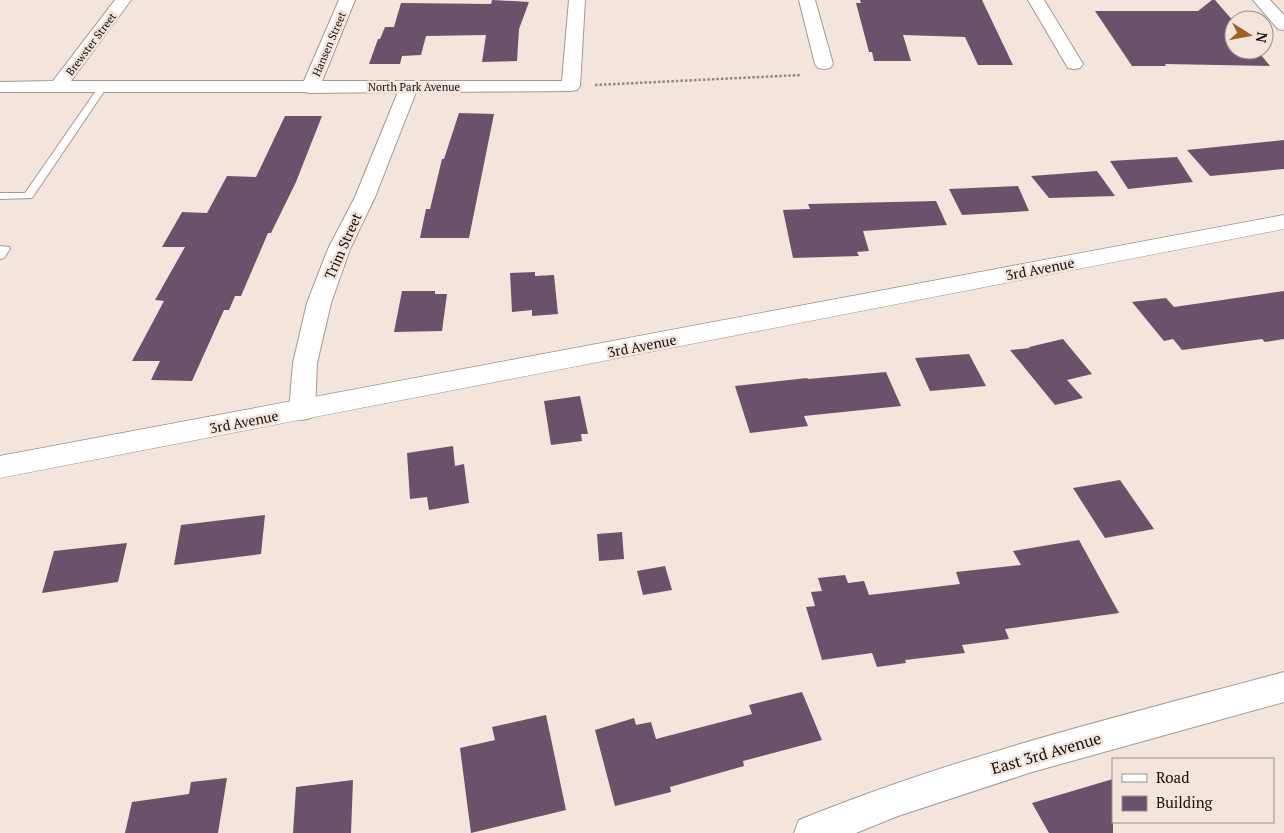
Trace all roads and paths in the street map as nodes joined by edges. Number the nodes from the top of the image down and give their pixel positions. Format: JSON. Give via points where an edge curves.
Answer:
{"nodes":[{"id":1,"x":124,"y":0,"type":"edge"},
{"id":2,"x":348,"y":0,"type":"edge"},
{"id":3,"x":577,"y":0,"type":"edge"},
{"id":4,"x":807,"y":0,"type":"edge"},
{"id":5,"x":1036,"y":0,"type":"edge"},
{"id":6,"x":1261,"y":0,"type":"edge"},
{"id":7,"x":1284,"y":25,"type":"edge"},
{"id":8,"x":824,"y":64,"type":"joint"},
{"id":9,"x":1074,"y":64,"type":"dead end"},
{"id":10,"x":571,"y":86,"type":"junction"},
{"id":11,"x":0,"y":87,"type":"edge"},
{"id":12,"x":58,"y":87,"type":"junction"},
{"id":13,"x":103,"y":87,"type":"junction"},
{"id":14,"x":409,"y":87,"type":"junction"},
{"id":15,"x":310,"y":88,"type":"junction"},
{"id":16,"x":0,"y":196,"type":"edge"},
{"id":17,"x":1284,"y":222,"type":"edge"},
{"id":18,"x":0,"y":249,"type":"edge"},
{"id":19,"x":0,"y":256,"type":"edge"},
{"id":20,"x":302,"y":411,"type":"junction"},
{"id":21,"x":0,"y":467,"type":"edge"},
{"id":22,"x":1284,"y":687,"type":"edge"},
{"id":23,"x":812,"y":833,"type":"edge"}],
"edges":[{"from":1,"to":12,"type":"street","name":"Brewster Street"},
{"from":2,"to":15,"type":"street","name":"Hansen Street"},
{"from":3,"to":10,"type":"street"},
{"from":4,"to":8,"type":"street"},
{"from":5,"to":9,"type":"street"},
{"from":6,"to":7,"type":"street"},
{"from":8,"to":10,"type":"path","via":[[813,72],[795,76]]},
{"from":10,"to":14,"type":"street","name":"North Park Avenue"},
{"from":11,"to":12,"type":"street","name":"North Park Avenue"},
{"from":12,"to":13,"type":"street","name":"North Park Avenue"},
{"from":13,"to":15,"type":"street","name":"North Park Avenue"},
{"from":13,"to":16,"type":"lane","via":[[28,196]]},
{"from":14,"to":15,"type":"street","name":"North Park Avenue"},
{"from":14,"to":20,"type":"street","name":"Trim Street","via":[[319,302],[305,363]]},
{"from":17,"to":20,"type":"street","name":"3rd Avenue"},
{"from":18,"to":19,"type":"lane","via":[[5,249]]},
{"from":20,"to":21,"type":"street","name":"3rd Avenue"},
{"from":22,"to":23,"type":"street","name":"East 3rd Avenue","via":[[1023,759],[898,798]]}]}
